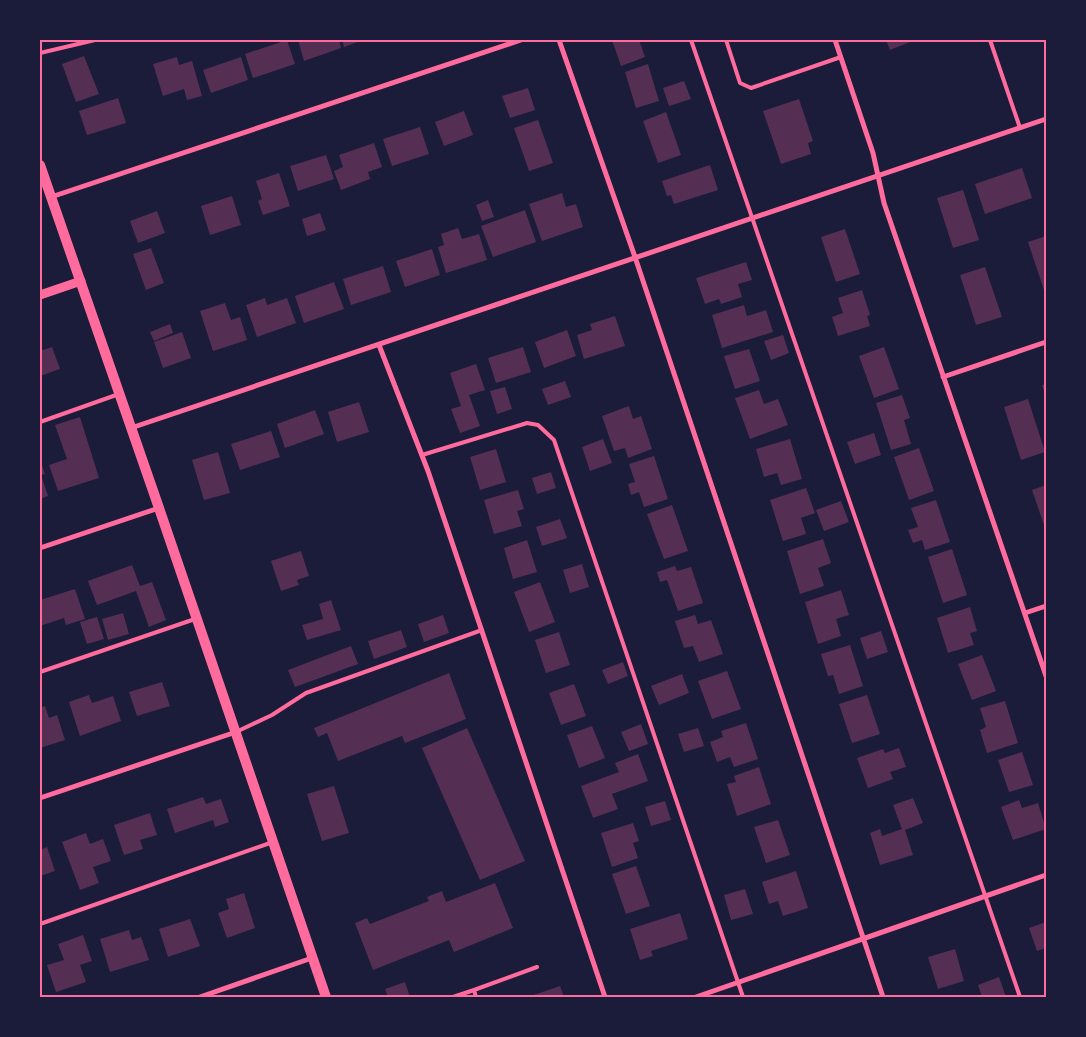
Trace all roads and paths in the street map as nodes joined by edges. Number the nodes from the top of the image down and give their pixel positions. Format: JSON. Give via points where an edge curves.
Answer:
{"nodes":[{"id":1,"x":95,"y":40,"type":"edge"},
{"id":2,"x":521,"y":40,"type":"edge"},
{"id":3,"x":559,"y":40,"type":"edge"},
{"id":4,"x":691,"y":40,"type":"edge"},
{"id":5,"x":726,"y":40,"type":"edge"},
{"id":6,"x":836,"y":40,"type":"edge"},
{"id":7,"x":990,"y":40,"type":"edge"},
{"id":8,"x":40,"y":53,"type":"edge"},
{"id":9,"x":841,"y":57,"type":"junction"},
{"id":10,"x":1046,"y":119,"type":"edge"},
{"id":11,"x":1020,"y":128,"type":"junction"},
{"id":12,"x":40,"y":168,"type":"edge"},
{"id":13,"x":878,"y":176,"type":"junction"},
{"id":14,"x":51,"y":197,"type":"junction"},
{"id":15,"x":753,"y":218,"type":"junction"},
{"id":16,"x":636,"y":257,"type":"junction"},
{"id":17,"x":81,"y":281,"type":"junction"},
{"id":18,"x":40,"y":295,"type":"edge"},
{"id":19,"x":1046,"y":342,"type":"edge"},
{"id":20,"x":379,"y":345,"type":"junction"},
{"id":21,"x":944,"y":377,"type":"junction"},
{"id":22,"x":119,"y":394,"type":"junction"},
{"id":23,"x":40,"y":422,"type":"edge"},
{"id":24,"x":131,"y":428,"type":"junction"},
{"id":25,"x":422,"y":456,"type":"junction"},
{"id":26,"x":159,"y":508,"type":"junction"},
{"id":27,"x":40,"y":548,"type":"edge"},
{"id":28,"x":1046,"y":606,"type":"edge"},
{"id":29,"x":1025,"y":613,"type":"junction"},
{"id":30,"x":197,"y":618,"type":"junction"},
{"id":31,"x":482,"y":630,"type":"junction"},
{"id":32,"x":40,"y":672,"type":"edge"},
{"id":33,"x":1046,"y":676,"type":"edge"},
{"id":34,"x":236,"y":732,"type":"junction"},
{"id":35,"x":40,"y":798,"type":"edge"},
{"id":36,"x":273,"y":842,"type":"junction"},
{"id":37,"x":1046,"y":875,"type":"edge"},
{"id":38,"x":985,"y":897,"type":"junction"},
{"id":39,"x":40,"y":924,"type":"edge"},
{"id":40,"x":864,"y":938,"type":"junction"},
{"id":41,"x":312,"y":958,"type":"junction"},
{"id":42,"x":537,"y":967,"type":"dead end"},
{"id":43,"x":738,"y":982,"type":"junction"},
{"id":44,"x":474,"y":990,"type":"junction"},
{"id":45,"x":200,"y":997,"type":"edge"},
{"id":46,"x":326,"y":997,"type":"edge"},
{"id":47,"x":453,"y":997,"type":"edge"},
{"id":48,"x":476,"y":997,"type":"edge"},
{"id":49,"x":605,"y":997,"type":"edge"},
{"id":50,"x":696,"y":997,"type":"edge"},
{"id":51,"x":743,"y":997,"type":"edge"},
{"id":52,"x":884,"y":997,"type":"edge"},
{"id":53,"x":1020,"y":997,"type":"edge"}],
"edges":[{"from":1,"to":8,"type":"lane"},
{"from":2,"to":14,"type":"street"},
{"from":3,"to":16,"type":"street"},
{"from":4,"to":15,"type":"lane"},
{"from":5,"to":9,"type":"lane","via":[[740,83],[751,88]]},
{"from":6,"to":9,"type":"street"},
{"from":7,"to":11,"type":"lane"},
{"from":9,"to":13,"type":"street"},
{"from":10,"to":11,"type":"street"},
{"from":11,"to":13,"type":"street"},
{"from":12,"to":14,"type":"main road"},
{"from":13,"to":15,"type":"street"},
{"from":13,"to":21,"type":"street","via":[[884,203]]},
{"from":14,"to":17,"type":"main road"},
{"from":15,"to":16,"type":"street"},
{"from":15,"to":38,"type":"lane"},
{"from":16,"to":20,"type":"street"},
{"from":16,"to":40,"type":"street"},
{"from":17,"to":18,"type":"street"},
{"from":17,"to":22,"type":"main road"},
{"from":19,"to":21,"type":"street"},
{"from":20,"to":24,"type":"street"},
{"from":20,"to":25,"type":"street"},
{"from":21,"to":29,"type":"street"},
{"from":22,"to":23,"type":"lane"},
{"from":22,"to":24,"type":"main road"},
{"from":24,"to":26,"type":"main road"},
{"from":25,"to":31,"type":"street"},
{"from":25,"to":43,"type":"lane","via":[[527,423],[538,426],[554,440]]},
{"from":26,"to":27,"type":"street"},
{"from":26,"to":30,"type":"main road"},
{"from":28,"to":29,"type":"street"},
{"from":29,"to":33,"type":"street"},
{"from":30,"to":32,"type":"lane"},
{"from":30,"to":34,"type":"main road"},
{"from":31,"to":34,"type":"lane","via":[[306,692],[272,715]]},
{"from":31,"to":49,"type":"street"},
{"from":34,"to":35,"type":"street"},
{"from":34,"to":36,"type":"main road"},
{"from":36,"to":39,"type":"lane"},
{"from":36,"to":41,"type":"main road"},
{"from":37,"to":38,"type":"street"},
{"from":38,"to":40,"type":"street"},
{"from":38,"to":53,"type":"lane"},
{"from":40,"to":43,"type":"street"},
{"from":40,"to":52,"type":"street"},
{"from":41,"to":45,"type":"street"},
{"from":41,"to":46,"type":"main road"},
{"from":42,"to":44,"type":"lane"},
{"from":43,"to":50,"type":"street"},
{"from":43,"to":51,"type":"lane"},
{"from":44,"to":47,"type":"lane"},
{"from":44,"to":48,"type":"lane"}]}
